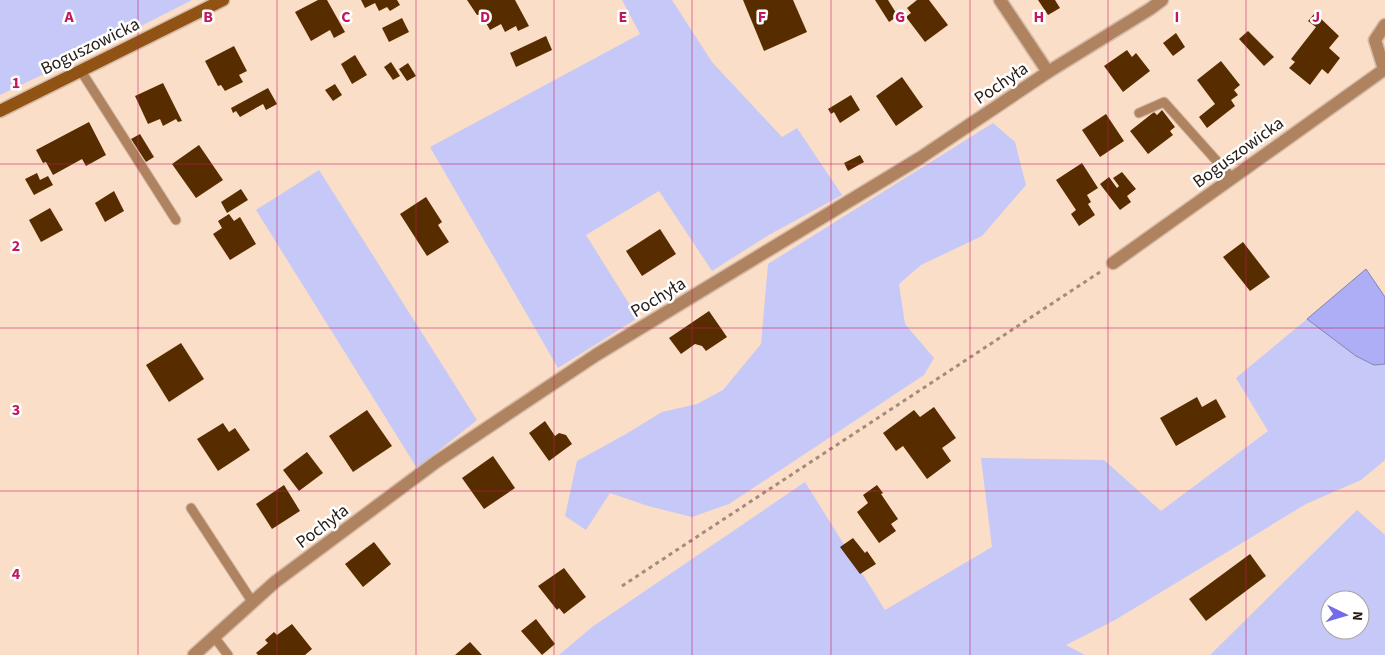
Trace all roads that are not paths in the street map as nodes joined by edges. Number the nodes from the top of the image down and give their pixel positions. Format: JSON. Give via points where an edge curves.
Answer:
{"nodes":[{"id":1,"x":223,"y":0,"type":"edge"},
{"id":2,"x":1000,"y":0,"type":"edge"},
{"id":3,"x":1162,"y":0,"type":"edge"},
{"id":4,"x":1385,"y":25,"type":"edge"},
{"id":5,"x":1385,"y":69,"type":"edge"},
{"id":6,"x":80,"y":71,"type":"junction"},
{"id":7,"x":1048,"y":72,"type":"junction"},
{"id":8,"x":0,"y":111,"type":"edge"},
{"id":9,"x":1138,"y":113,"type":"dead end"},
{"id":10,"x":1232,"y":178,"type":"junction"},
{"id":11,"x":176,"y":220,"type":"dead end"},
{"id":12,"x":1113,"y":263,"type":"road end"},
{"id":13,"x":191,"y":508,"type":"dead end"},
{"id":14,"x":253,"y":603,"type":"junction"},
{"id":15,"x":215,"y":638,"type":"junction"},
{"id":16,"x":194,"y":655,"type":"edge"},
{"id":17,"x":228,"y":655,"type":"edge"}],
"edges":[{"from":1,"to":6,"type":"street","name":"Boguszowicka"},
{"from":2,"to":7,"type":"street"},
{"from":3,"to":7,"type":"street","name":"Pochyła"},
{"from":4,"to":5,"type":"street","name":"Boguszowicka","via":[[1375,40]]},
{"from":5,"to":10,"type":"street","name":"Boguszowicka"},
{"from":6,"to":8,"type":"street","name":"Boguszowicka"},
{"from":6,"to":11,"type":"lane"},
{"from":7,"to":14,"type":"street","name":"Pochyła","via":[[920,158],[596,355],[436,462],[275,582]]},
{"from":9,"to":10,"type":"lane","via":[[1164,102]]},
{"from":10,"to":12,"type":"street","name":"Boguszowicka"},
{"from":13,"to":14,"type":"lane"},
{"from":14,"to":15,"type":"street","name":"Pochyła"},
{"from":15,"to":16,"type":"street","name":"Pochyła"},
{"from":15,"to":17,"type":"lane"}]}
